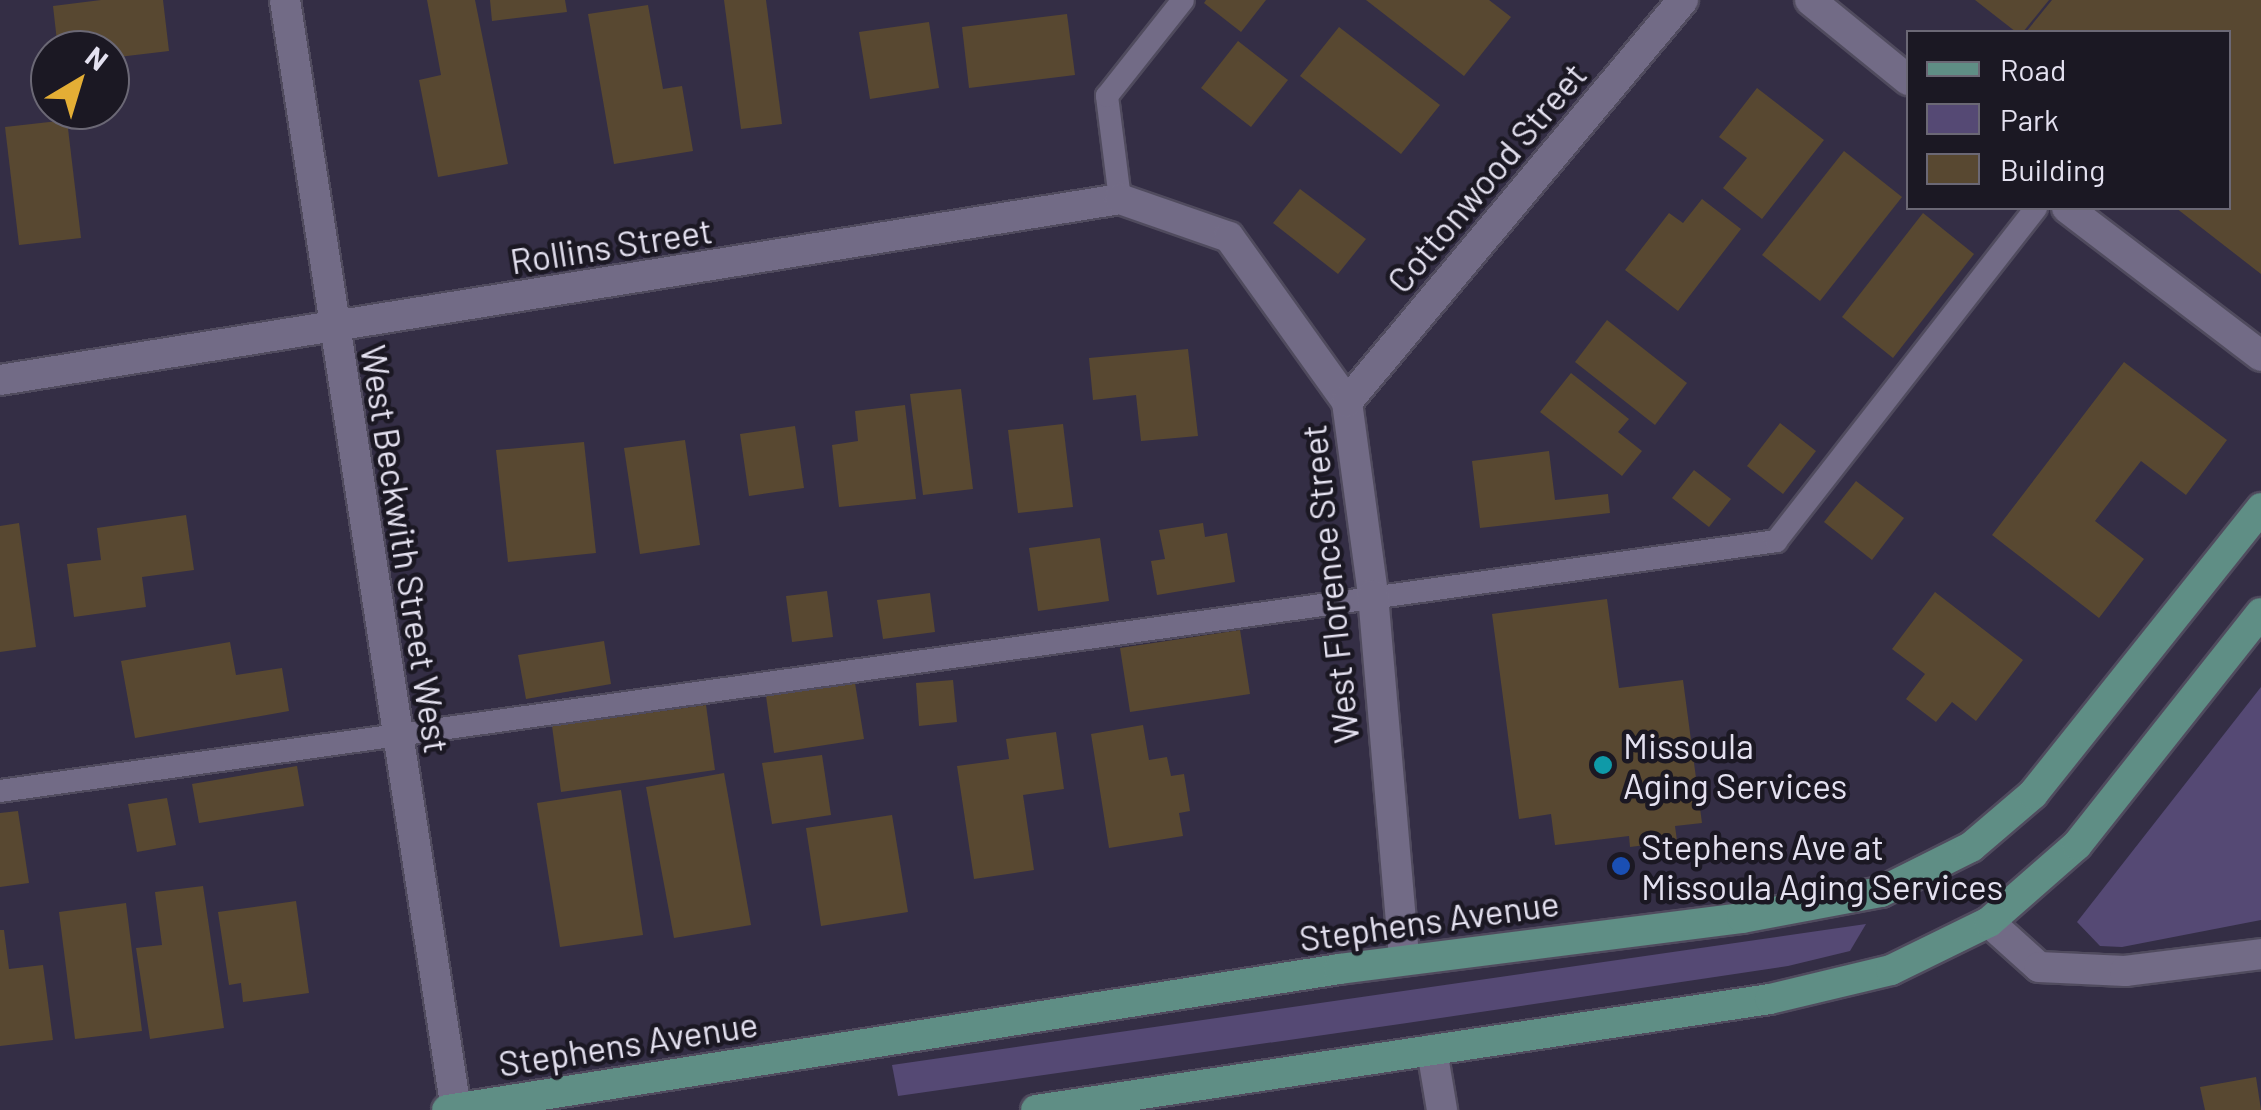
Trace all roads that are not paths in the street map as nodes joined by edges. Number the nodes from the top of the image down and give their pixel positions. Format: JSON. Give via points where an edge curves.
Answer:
{"nodes":[{"id":1,"x":285,"y":0,"type":"edge"},
{"id":2,"x":1183,"y":0,"type":"edge"},
{"id":3,"x":1683,"y":0,"type":"edge"},
{"id":4,"x":1810,"y":0,"type":"edge"},
{"id":5,"x":1906,"y":78,"type":"edge"},
{"id":6,"x":1120,"y":199,"type":"junction"},
{"id":7,"x":2034,"y":210,"type":"edge"},
{"id":8,"x":2071,"y":210,"type":"edge"},
{"id":9,"x":1229,"y":237,"type":"joint"},
{"id":10,"x":333,"y":328,"type":"junction"},
{"id":11,"x":2261,"y":356,"type":"edge"},
{"id":12,"x":0,"y":380,"type":"edge"},
{"id":13,"x":1347,"y":402,"type":"junction"},
{"id":14,"x":2261,"y":508,"type":"edge"},
{"id":15,"x":1373,"y":595,"type":"junction"},
{"id":16,"x":2261,"y":613,"type":"edge"},
{"id":17,"x":396,"y":732,"type":"junction"},
{"id":18,"x":0,"y":790,"type":"edge"},
{"id":19,"x":1989,"y":922,"type":"junction"},
{"id":20,"x":2261,"y":954,"type":"edge"},
{"id":21,"x":1404,"y":960,"type":"junction"},
{"id":22,"x":1432,"y":1050,"type":"junction"},
{"id":23,"x":453,"y":1109,"type":"edge"},
{"id":24,"x":1036,"y":1110,"type":"edge"},
{"id":25,"x":1442,"y":1110,"type":"edge"}],
"edges":[{"from":1,"to":10,"type":"street","name":"West Beckwith Street West"},
{"from":2,"to":6,"type":"lane","via":[[1106,96]]},
{"from":3,"to":13,"type":"street","name":"Cottonwood Street"},
{"from":4,"to":5,"type":"street"},
{"from":6,"to":9,"type":"street","name":"Rollins Street"},
{"from":6,"to":10,"type":"street","name":"Rollins Street"},
{"from":7,"to":15,"type":"lane","via":[[1776,541]]},
{"from":8,"to":11,"type":"street"},
{"from":9,"to":13,"type":"street","name":"West Florence Street"},
{"from":10,"to":12,"type":"street","name":"Rollins Street"},
{"from":10,"to":17,"type":"street","name":"West Beckwith Street West"},
{"from":13,"to":15,"type":"street","name":"West Florence Street"},
{"from":14,"to":21,"type":"main road","name":"Stephens Avenue","via":[[2033,794],[1971,846],[1881,892],[1742,918]]},
{"from":15,"to":17,"type":"lane"},
{"from":15,"to":21,"type":"street","name":"West Florence Street"},
{"from":16,"to":19,"type":"main road","via":[[2077,846]]},
{"from":17,"to":18,"type":"lane"},
{"from":17,"to":23,"type":"street","name":"West Beckwith Street West"},
{"from":19,"to":20,"type":"street","via":[[2040,967],[2124,970]]},
{"from":19,"to":22,"type":"main road","via":[[1891,970],[1770,999]]},
{"from":21,"to":23,"type":"main road","name":"Stephens Avenue"},
{"from":22,"to":24,"type":"main road"},
{"from":22,"to":25,"type":"street"}]}
